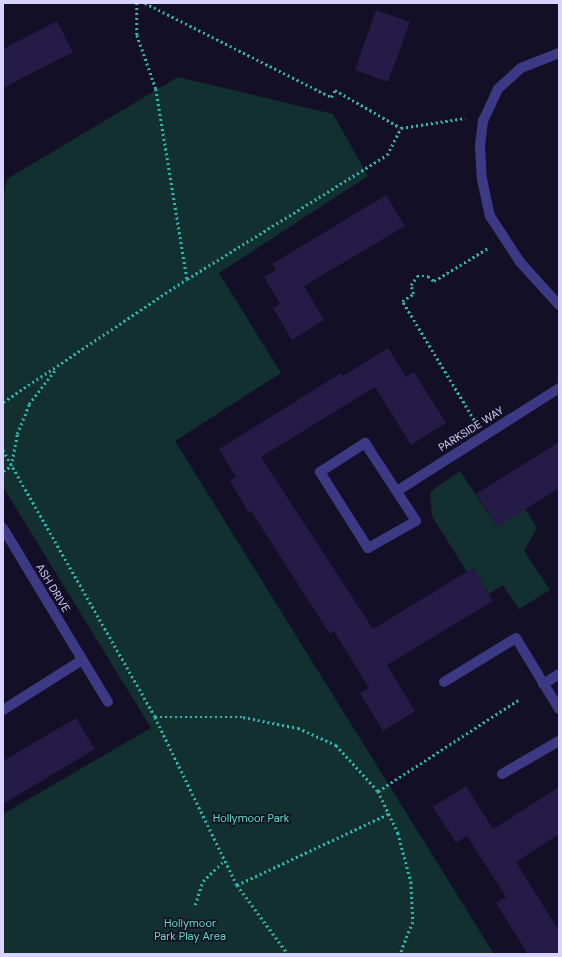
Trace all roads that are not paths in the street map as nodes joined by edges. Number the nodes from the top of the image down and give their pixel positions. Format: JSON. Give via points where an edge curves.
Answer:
{"nodes":[{"id":1,"x":559,"y":53,"type":"edge"},
{"id":2,"x":559,"y":304,"type":"edge"},
{"id":3,"x":559,"y":388,"type":"edge"},
{"id":4,"x":397,"y":491,"type":"junction"},
{"id":5,"x":3,"y":528,"type":"edge"},
{"id":6,"x":82,"y":660,"type":"junction"},
{"id":7,"x":559,"y":674,"type":"edge"},
{"id":8,"x":444,"y":682,"type":"dead end"},
{"id":9,"x":543,"y":684,"type":"junction"},
{"id":10,"x":108,"y":702,"type":"dead end"},
{"id":11,"x":559,"y":709,"type":"edge"},
{"id":12,"x":3,"y":710,"type":"edge"},
{"id":13,"x":559,"y":741,"type":"edge"},
{"id":14,"x":502,"y":774,"type":"dead end"}],
"edges":[{"from":1,"to":2,"type":"street","via":[[521,68],[498,89],[483,121],[480,145],[482,179],[490,216],[520,262]]},
{"from":3,"to":4,"type":"street","name":"PARKSIDE WAY"},
{"from":4,"to":4,"type":"street","via":[[365,443],[320,472],[368,548],[416,521]]},
{"from":5,"to":6,"type":"street","name":"ASH DRIVE"},
{"from":6,"to":10,"type":"street","name":"ASH DRIVE"},
{"from":6,"to":12,"type":"street"},
{"from":7,"to":9,"type":"street"},
{"from":8,"to":9,"type":"street","via":[[516,638]]},
{"from":9,"to":11,"type":"street"},
{"from":13,"to":14,"type":"street"}]}
